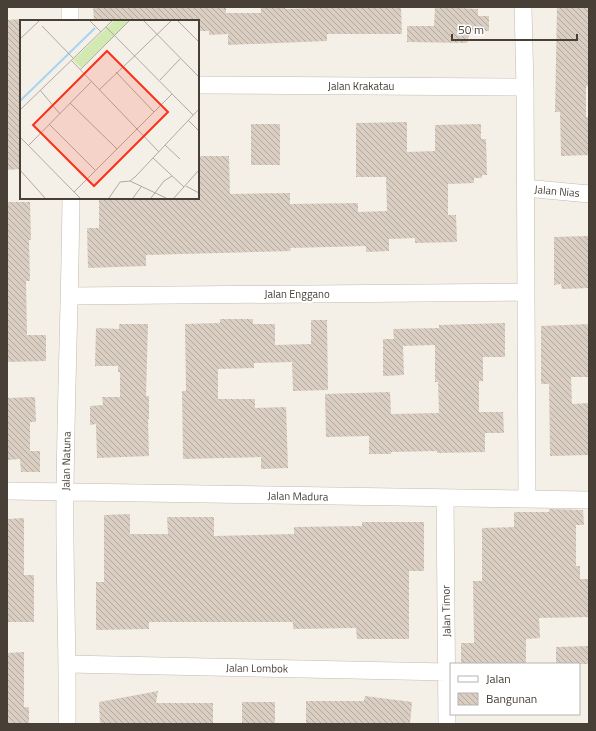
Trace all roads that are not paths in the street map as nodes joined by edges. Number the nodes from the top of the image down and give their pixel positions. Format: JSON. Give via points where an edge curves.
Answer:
{"nodes":[{"id":1,"x":70,"y":7,"type":"edge"},
{"id":2,"x":523,"y":7,"type":"edge"},
{"id":3,"x":70,"y":20,"type":"edge"},
{"id":4,"x":199,"y":85,"type":"edge"},
{"id":5,"x":525,"y":87,"type":"junction"},
{"id":6,"x":525,"y":188,"type":"junction"},
{"id":7,"x":589,"y":194,"type":"edge"},
{"id":8,"x":71,"y":199,"type":"edge"},
{"id":9,"x":525,"y":292,"type":"junction"},
{"id":10,"x":70,"y":296,"type":"junction"},
{"id":11,"x":7,"y":491,"type":"edge"},
{"id":12,"x":65,"y":492,"type":"junction"},
{"id":13,"x":445,"y":498,"type":"junction"},
{"id":14,"x":528,"y":499,"type":"junction"},
{"id":15,"x":589,"y":500,"type":"edge"},
{"id":16,"x":68,"y":664,"type":"junction"},
{"id":17,"x":447,"y":672,"type":"junction"},
{"id":18,"x":67,"y":724,"type":"edge"},
{"id":19,"x":447,"y":724,"type":"edge"}],
"edges":[{"from":1,"to":3,"type":"street"},
{"from":2,"to":5,"type":"street"},
{"from":4,"to":5,"type":"street","name":"Jalan Krakatau"},
{"from":5,"to":6,"type":"street"},
{"from":6,"to":7,"type":"street","name":"Jalan Nias"},
{"from":6,"to":9,"type":"street"},
{"from":8,"to":10,"type":"street","name":"Jalan Natuna"},
{"from":9,"to":10,"type":"street","name":"Jalan Enggano"},
{"from":9,"to":14,"type":"street"},
{"from":10,"to":12,"type":"street","name":"Jalan Natuna"},
{"from":11,"to":12,"type":"street","name":"Jalan Madura"},
{"from":12,"to":13,"type":"street","name":"Jalan Madura"},
{"from":12,"to":16,"type":"street","name":"Jalan Natuna"},
{"from":13,"to":14,"type":"street","name":"Jalan Madura"},
{"from":13,"to":17,"type":"street","name":"Jalan Timor"},
{"from":14,"to":15,"type":"street","name":"Jalan Madura"},
{"from":16,"to":17,"type":"street","name":"Jalan Lombok"},
{"from":16,"to":18,"type":"street","name":"Jalan Natuna"},
{"from":17,"to":19,"type":"street","name":"Jalan Timor"}]}
